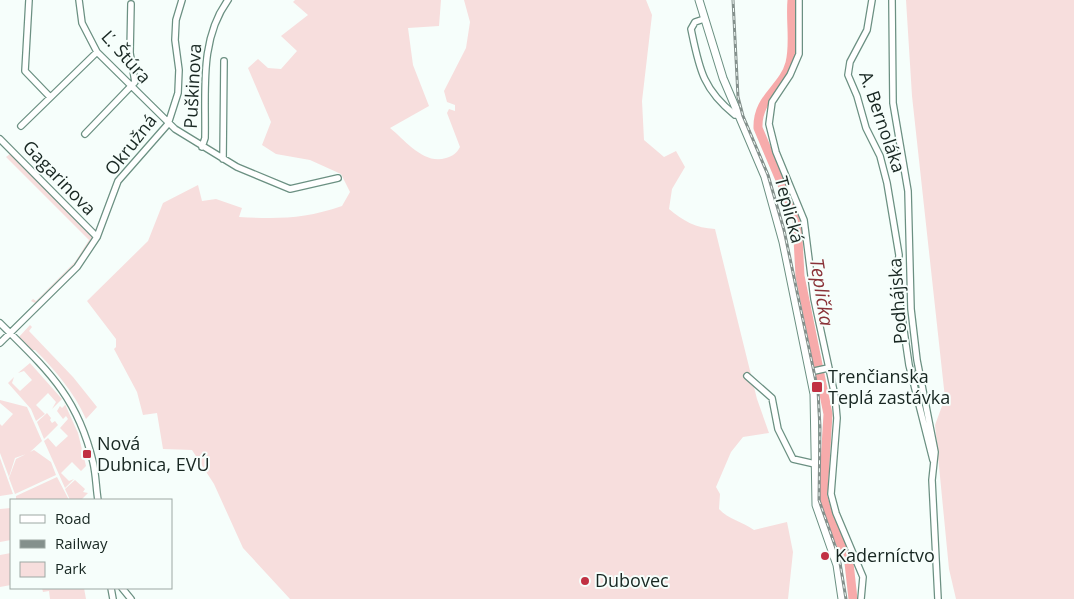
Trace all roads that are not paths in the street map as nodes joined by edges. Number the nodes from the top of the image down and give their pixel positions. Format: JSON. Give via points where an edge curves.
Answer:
{"nodes":[{"id":1,"x":29,"y":0,"type":"edge"},
{"id":2,"x":79,"y":0,"type":"edge"},
{"id":3,"x":182,"y":0,"type":"edge"},
{"id":4,"x":228,"y":0,"type":"edge"},
{"id":5,"x":699,"y":0,"type":"edge"},
{"id":6,"x":799,"y":0,"type":"edge"},
{"id":7,"x":872,"y":0,"type":"edge"},
{"id":8,"x":892,"y":0,"type":"edge"},
{"id":9,"x":131,"y":4,"type":"dead end"},
{"id":10,"x":704,"y":19,"type":"junction"},
{"id":11,"x":97,"y":52,"type":"junction"},
{"id":12,"x":224,"y":62,"type":"dead end"},
{"id":13,"x":132,"y":87,"type":"junction"},
{"id":14,"x":50,"y":97,"type":"junction"},
{"id":15,"x":738,"y":115,"type":"junction"},
{"id":16,"x":168,"y":124,"type":"junction"},
{"id":17,"x":21,"y":126,"type":"dead end"},
{"id":18,"x":85,"y":134,"type":"dead end"},
{"id":19,"x":0,"y":139,"type":"edge"},
{"id":20,"x":202,"y":147,"type":"junction"},
{"id":21,"x":223,"y":159,"type":"junction"},
{"id":22,"x":338,"y":178,"type":"dead end"},
{"id":23,"x":97,"y":237,"type":"junction"},
{"id":24,"x":0,"y":323,"type":"edge"},
{"id":25,"x":10,"y":333,"type":"junction"},
{"id":26,"x":0,"y":343,"type":"edge"},
{"id":27,"x":827,"y":369,"type":"junction"},
{"id":28,"x":813,"y":372,"type":"junction"},
{"id":29,"x":746,"y":376,"type":"dead end"},
{"id":30,"x":934,"y":463,"type":"junction"},
{"id":31,"x":815,"y":464,"type":"junction"},
{"id":32,"x":98,"y":499,"type":"edge"},
{"id":33,"x":130,"y":597,"type":"edge"},
{"id":34,"x":121,"y":599,"type":"edge"},
{"id":35,"x":842,"y":599,"type":"edge"},
{"id":36,"x":860,"y":599,"type":"edge"},
{"id":37,"x":938,"y":599,"type":"edge"}],
"edges":[{"from":1,"to":14,"type":"street","via":[[25,71]]},
{"from":2,"to":11,"type":"street","name":"Ľ. Štúra","via":[[82,23]]},
{"from":3,"to":16,"type":"street","name":"Okružná","via":[[175,40],[178,94]]},
{"from":4,"to":20,"type":"street","name":"Puškinova","via":[[220,10],[207,45],[205,138]]},
{"from":5,"to":10,"type":"main road","name":"Teplická"},
{"from":6,"to":27,"type":"street","via":[[799,54],[772,102],[769,118],[776,152],[804,220]]},
{"from":7,"to":30,"type":"street","name":"A. Bernoláka","via":[[867,30],[850,62],[848,74],[858,96],[866,128],[880,156],[887,183],[899,255],[897,283],[909,365]]},
{"from":8,"to":30,"type":"street","name":"Podhájska","via":[[893,103],[908,191],[911,309],[925,404],[934,437]]},
{"from":9,"to":13,"type":"street","via":[[130,53],[135,82]]},
{"from":10,"to":15,"type":"main road","name":"Teplická"},
{"from":10,"to":15,"type":"street","via":[[695,22],[691,29],[700,70],[714,96]]},
{"from":11,"to":13,"type":"street","name":"Ľ. Štúra"},
{"from":11,"to":14,"type":"street"},
{"from":12,"to":21,"type":"street"},
{"from":13,"to":16,"type":"street","name":"Ľ. Štúra"},
{"from":13,"to":18,"type":"street"},
{"from":14,"to":17,"type":"street"},
{"from":15,"to":28,"type":"main road","name":"Teplická","via":[[772,198]]},
{"from":16,"to":20,"type":"street","name":"Ľ. Štúra"},
{"from":16,"to":23,"type":"street","name":"Okružná","via":[[118,182]]},
{"from":19,"to":23,"type":"street","name":"Gagarinova"},
{"from":20,"to":21,"type":"street","name":"Ľ. Štúra"},
{"from":21,"to":22,"type":"street","name":"Ľ. Štúra","via":[[290,189]]},
{"from":23,"to":25,"type":"street","name":"Okružná","via":[[77,267]]},
{"from":24,"to":25,"type":"street"},
{"from":25,"to":26,"type":"street","name":"Okružná"},
{"from":25,"to":32,"type":"street","via":[[57,382],[77,413],[93,464]]},
{"from":27,"to":28,"type":"street"},
{"from":27,"to":36,"type":"street","via":[[832,378],[837,418],[831,494],[863,577]]},
{"from":28,"to":31,"type":"main road","name":"Teplická"},
{"from":29,"to":31,"type":"street","via":[[772,398],[778,429],[793,459]]},
{"from":30,"to":37,"type":"street","name":"Podhájska"},
{"from":31,"to":35,"type":"main road","name":"Teplická","via":[[816,505],[837,565]]},
{"from":33,"to":34,"type":"street"}]}
